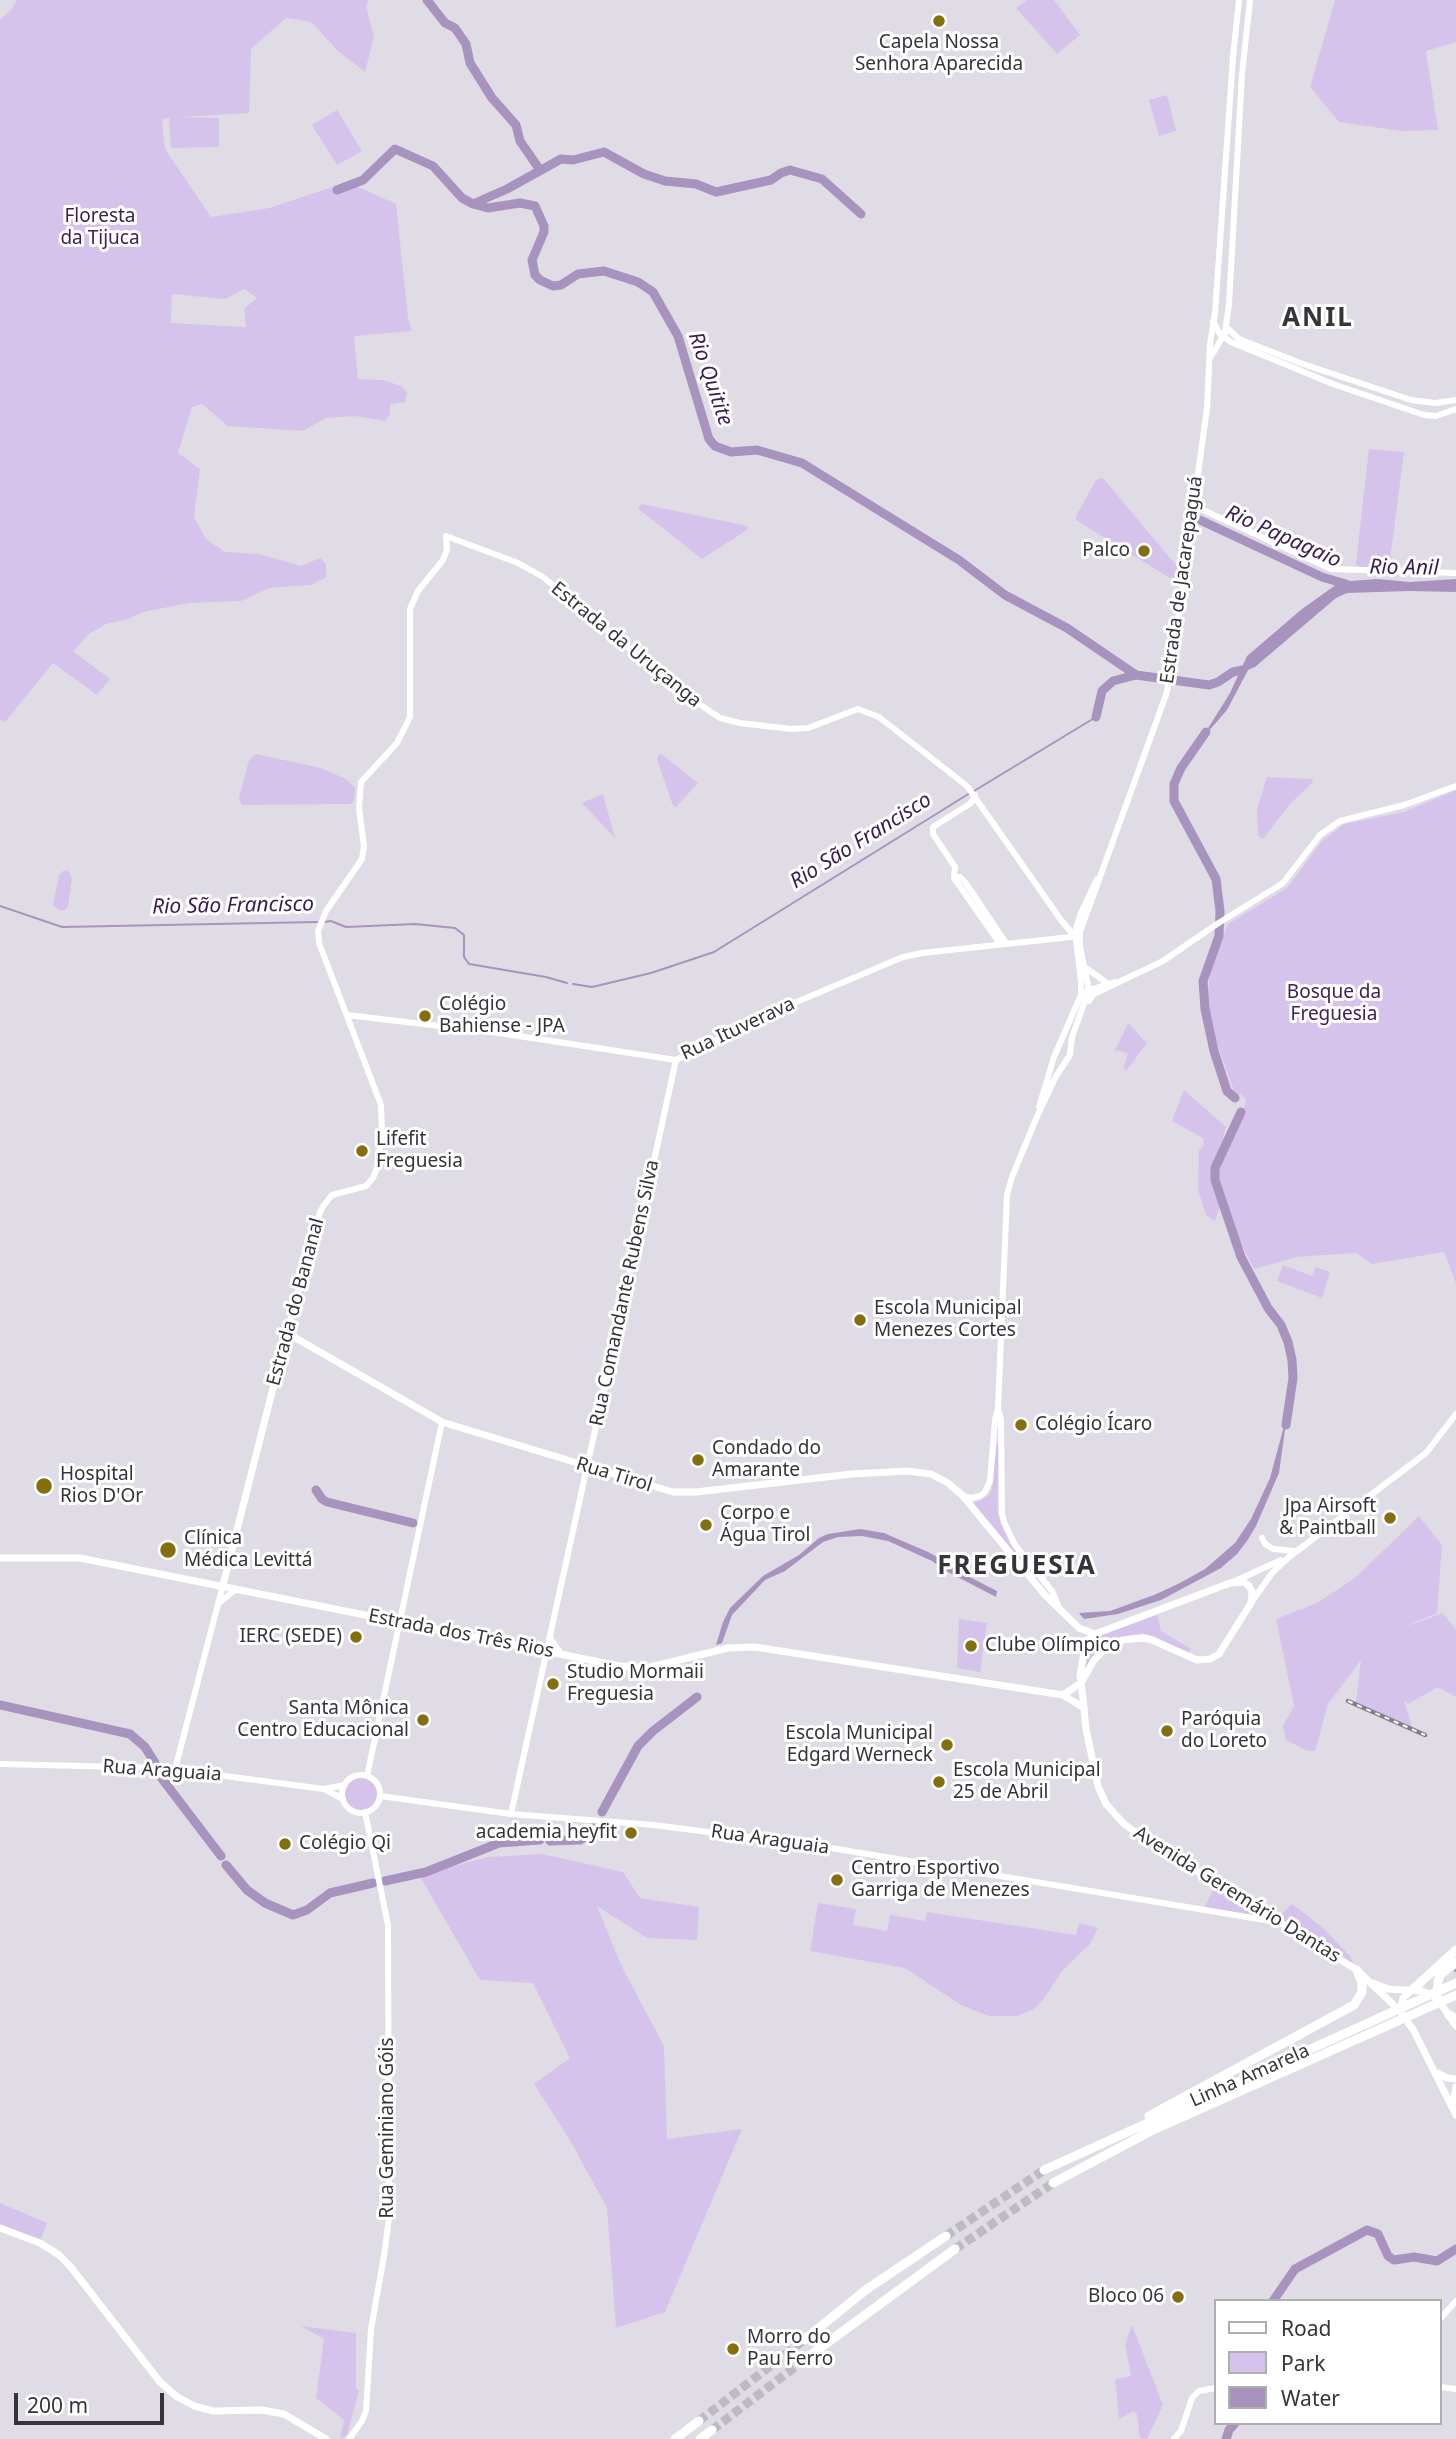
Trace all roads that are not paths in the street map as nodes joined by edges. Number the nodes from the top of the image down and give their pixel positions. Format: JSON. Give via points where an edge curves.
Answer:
{"nodes":[{"id":1,"x":1239,"y":0,"type":"edge"},
{"id":2,"x":1250,"y":0,"type":"edge"},
{"id":3,"x":1213,"y":321,"type":"junction"},
{"id":4,"x":1226,"y":327,"type":"junction"},
{"id":5,"x":1223,"y":337,"type":"junction"},
{"id":6,"x":1210,"y":358,"type":"junction"},
{"id":7,"x":1456,"y":400,"type":"edge"},
{"id":8,"x":1456,"y":410,"type":"edge"},
{"id":9,"x":1192,"y":505,"type":"junction"},
{"id":10,"x":446,"y":536,"type":"joint"},
{"id":11,"x":1456,"y":573,"type":"edge"},
{"id":12,"x":1456,"y":786,"type":"edge"},
{"id":13,"x":973,"y":793,"type":"junction"},
{"id":14,"x":971,"y":803,"type":"junction"},
{"id":15,"x":984,"y":808,"type":"junction"},
{"id":16,"x":1099,"y":874,"type":"junction"},
{"id":17,"x":1079,"y":916,"type":"junction"},
{"id":18,"x":1061,"y":920,"type":"junction"},
{"id":19,"x":1077,"y":934,"type":"junction"},
{"id":20,"x":1055,"y":938,"type":"junction"},
{"id":21,"x":1080,"y":943,"type":"joint"},
{"id":22,"x":1003,"y":944,"type":"junction"},
{"id":23,"x":1077,"y":960,"type":"junction"},
{"id":24,"x":1084,"y":966,"type":"junction"},
{"id":25,"x":1117,"y":982,"type":"junction"},
{"id":26,"x":1107,"y":983,"type":"junction"},
{"id":27,"x":1088,"y":990,"type":"junction"},
{"id":28,"x":1080,"y":999,"type":"junction"},
{"id":29,"x":1084,"y":1008,"type":"junction"},
{"id":30,"x":347,"y":1015,"type":"junction"},
{"id":31,"x":1064,"y":1034,"type":"junction"},
{"id":32,"x":676,"y":1060,"type":"junction"},
{"id":33,"x":1067,"y":1062,"type":"junction"},
{"id":34,"x":1036,"y":1119,"type":"junction"},
{"id":35,"x":288,"y":1329,"type":"junction"},
{"id":36,"x":303,"y":1343,"type":"junction"},
{"id":37,"x":281,"y":1354,"type":"junction"},
{"id":38,"x":998,"y":1408,"type":"junction"},
{"id":39,"x":1456,"y":1414,"type":"edge"},
{"id":40,"x":442,"y":1422,"type":"junction"},
{"id":41,"x":587,"y":1466,"type":"junction"},
{"id":42,"x":962,"y":1495,"type":"junction"},
{"id":43,"x":1262,"y":1538,"type":"dead end"},
{"id":44,"x":1296,"y":1551,"type":"junction"},
{"id":45,"x":1289,"y":1557,"type":"junction"},
{"id":46,"x":0,"y":1558,"type":"edge"},
{"id":47,"x":1230,"y":1583,"type":"junction"},
{"id":48,"x":223,"y":1585,"type":"junction"},
{"id":49,"x":236,"y":1589,"type":"junction"},
{"id":50,"x":1251,"y":1603,"type":"junction"},
{"id":51,"x":218,"y":1604,"type":"junction"},
{"id":52,"x":1058,"y":1605,"type":"junction"},
{"id":53,"x":399,"y":1622,"type":"junction"},
{"id":54,"x":1095,"y":1634,"type":"junction"},
{"id":55,"x":550,"y":1639,"type":"junction"},
{"id":56,"x":547,"y":1651,"type":"junction"},
{"id":57,"x":561,"y":1654,"type":"junction"},
{"id":58,"x":1081,"y":1684,"type":"junction"},
{"id":59,"x":1063,"y":1695,"type":"junction"},
{"id":60,"x":1084,"y":1707,"type":"junction"},
{"id":61,"x":0,"y":1763,"type":"edge"},
{"id":62,"x":175,"y":1769,"type":"junction"},
{"id":63,"x":367,"y":1776,"type":"junction"},
{"id":64,"x":345,"y":1785,"type":"junction"},
{"id":65,"x":324,"y":1789,"type":"junction"},
{"id":66,"x":380,"y":1796,"type":"junction"},
{"id":67,"x":343,"y":1799,"type":"junction"},
{"id":68,"x":365,"y":1812,"type":"junction"},
{"id":69,"x":511,"y":1814,"type":"junction"},
{"id":70,"x":1258,"y":1914,"type":"junction"},
{"id":71,"x":1456,"y":1950,"type":"edge"},
{"id":72,"x":1456,"y":1962,"type":"edge"},
{"id":73,"x":1357,"y":1970,"type":"junction"},
{"id":74,"x":1368,"y":1981,"type":"junction"},
{"id":75,"x":1412,"y":1990,"type":"junction"},
{"id":76,"x":1453,"y":1990,"type":"edge"},
{"id":77,"x":1437,"y":1998,"type":"junction"},
{"id":78,"x":1400,"y":2011,"type":"junction"},
{"id":79,"x":1453,"y":2017,"type":"edge"},
{"id":80,"x":1456,"y":2026,"type":"edge"},
{"id":81,"x":1436,"y":2072,"type":"junction"},
{"id":82,"x":1456,"y":2079,"type":"edge"},
{"id":83,"x":1456,"y":2087,"type":"edge"},
{"id":84,"x":1455,"y":2111,"type":"edge"},
{"id":85,"x":1122,"y":2134,"type":"junction"},
{"id":86,"x":1044,"y":2170,"type":"tunnel mouth"},
{"id":87,"x":1053,"y":2183,"type":"tunnel mouth"},
{"id":88,"x":0,"y":2228,"type":"edge"},
{"id":89,"x":946,"y":2236,"type":"tunnel mouth"},
{"id":90,"x":955,"y":2249,"type":"tunnel mouth"},
{"id":91,"x":1456,"y":2301,"type":"edge"},
{"id":92,"x":1442,"y":2317,"type":"edge"},
{"id":93,"x":804,"y":2340,"type":"tunnel mouth"},
{"id":94,"x":812,"y":2354,"type":"tunnel mouth"},
{"id":95,"x":1214,"y":2388,"type":"edge"},
{"id":96,"x":699,"y":2421,"type":"tunnel mouth"},
{"id":97,"x":712,"y":2430,"type":"tunnel mouth"},
{"id":98,"x":326,"y":2439,"type":"edge"},
{"id":99,"x":349,"y":2439,"type":"edge"},
{"id":100,"x":675,"y":2439,"type":"edge"},
{"id":101,"x":700,"y":2439,"type":"edge"},
{"id":102,"x":1174,"y":2439,"type":"edge"}],
"edges":[{"from":1,"to":3,"type":"street","name":"Estrada de Jacarepaguá"},
{"from":2,"to":4,"type":"street","name":"Estrada de Jacarepaguá"},
{"from":3,"to":5,"type":"street"},
{"from":3,"to":6,"type":"street","name":"Estrada de Jacarepaguá"},
{"from":4,"to":5,"type":"street","name":"Estrada de Jacarepaguá"},
{"from":4,"to":7,"type":"street","via":[[1235,337],[1258,347],[1411,400]]},
{"from":5,"to":6,"type":"street","name":"Estrada de Jacarepaguá"},
{"from":5,"to":8,"type":"street","via":[[1321,379],[1424,415]]},
{"from":6,"to":9,"type":"street","name":"Estrada de Jacarepaguá"},
{"from":9,"to":11,"type":"street","via":[[1331,569]]},
{"from":9,"to":16,"type":"street","name":"Estrada de Jacarepaguá","via":[[1168,686]]},
{"from":10,"to":13,"type":"street","name":"Estrada da Uruçanga","via":[[543,577],[713,714],[740,723],[801,729],[850,710],[866,710],[904,734]]},
{"from":10,"to":30,"type":"street","name":"Estrada do Bananal","via":[[443,561],[418,591],[410,609],[410,718],[397,743],[361,782],[362,859],[320,925],[319,943]]},
{"from":12,"to":25,"type":"street","via":[[1339,821],[1320,835],[1283,883],[1163,961]]},
{"from":13,"to":14,"type":"street"},
{"from":13,"to":15,"type":"street","name":"Estrada da Uruçanga"},
{"from":14,"to":15,"type":"street"},
{"from":14,"to":22,"type":"street","via":[[933,828],[933,835],[955,867],[954,878],[965,882]]},
{"from":15,"to":18,"type":"street","name":"Estrada da Uruçanga"},
{"from":16,"to":17,"type":"street","name":"Estrada de Jacarepaguá"},
{"from":16,"to":19,"type":"street","name":"Estrada de Jacarepaguá"},
{"from":17,"to":18,"type":"street","via":[[1071,924]]},
{"from":17,"to":19,"type":"street","name":"Estrada de Jacarepaguá"},
{"from":18,"to":19,"type":"street","name":"Estrada da Uruçanga"},
{"from":18,"to":20,"type":"street","via":[[1062,931]]},
{"from":19,"to":20,"type":"street","name":"Rua Ituverava"},
{"from":19,"to":21,"type":"street","name":"Estrada da Uruçanga"},
{"from":19,"to":23,"type":"street","name":"Estrada de Jacarepaguá"},
{"from":20,"to":22,"type":"street","name":"Rua Ituverava"},
{"from":20,"to":23,"type":"street","via":[[1070,943]]},
{"from":21,"to":24,"type":"street","name":"Estrada de Jacarepaguá"},
{"from":22,"to":32,"type":"street","name":"Rua Ituverava","via":[[895,960],[768,1014]]},
{"from":23,"to":28,"type":"street","name":"Estrada de Jacarepaguá"},
{"from":24,"to":26,"type":"street"},
{"from":24,"to":27,"type":"street","name":"Estrada de Jacarepaguá"},
{"from":25,"to":26,"type":"street"},
{"from":25,"to":29,"type":"street","via":[[1094,994]]},
{"from":26,"to":27,"type":"street"},
{"from":27,"to":28,"type":"street"},
{"from":27,"to":29,"type":"street","name":"Estrada de Jacarepaguá"},
{"from":28,"to":31,"type":"street","name":"Estrada de Jacarepaguá"},
{"from":29,"to":33,"type":"street","name":"Estrada de Jacarepaguá"},
{"from":30,"to":32,"type":"street","name":"Rua Ituverava"},
{"from":30,"to":35,"type":"street","name":"Estrada do Bananal","via":[[381,1105],[377,1168],[366,1186],[332,1195],[320,1212]]},
{"from":31,"to":33,"type":"street","via":[[1059,1056]]},
{"from":31,"to":34,"type":"street","name":"Estrada de Jacarepaguá"},
{"from":32,"to":41,"type":"street","name":"Rua Comandante Rubens Silva"},
{"from":33,"to":34,"type":"street","name":"Estrada de Jacarepaguá"},
{"from":34,"to":38,"type":"street","name":"Estrada de Jacarepaguá","via":[[1007,1195]]},
{"from":35,"to":36,"type":"main road","name":"Rua Tirol"},
{"from":35,"to":37,"type":"main road","name":"Estrada do Bananal"},
{"from":36,"to":37,"type":"main road","via":[[290,1344]]},
{"from":36,"to":40,"type":"main road","name":"Rua Tirol"},
{"from":37,"to":48,"type":"main road","name":"Estrada do Bananal"},
{"from":38,"to":42,"type":"street","name":"Estrada de Jacarepaguá","via":[[989,1485],[977,1497]]},
{"from":38,"to":52,"type":"street","name":"Estrada de Jacarepaguá","via":[[1004,1522]]},
{"from":39,"to":44,"type":"street","via":[[1408,1469]]},
{"from":40,"to":41,"type":"main road","name":"Rua Tirol"},
{"from":40,"to":53,"type":"street"},
{"from":41,"to":42,"type":"main road","name":"Rua Tirol","via":[[683,1493],[852,1474],[922,1472],[940,1478]]},
{"from":41,"to":55,"type":"street","name":"Rua Comandante Rubens Silva"},
{"from":42,"to":52,"type":"main road","name":"Estrada de Jacarepaguá"},
{"from":43,"to":44,"type":"street","via":[[1273,1549]]},
{"from":44,"to":45,"type":"street"},
{"from":45,"to":47,"type":"street"},
{"from":45,"to":50,"type":"street"},
{"from":46,"to":48,"type":"main road","name":"Estrada dos Três Rios","via":[[78,1558]]},
{"from":47,"to":50,"type":"main road","via":[[1249,1586]]},
{"from":47,"to":54,"type":"main road"},
{"from":48,"to":49,"type":"main road","name":"Estrada dos Três Rios"},
{"from":48,"to":51,"type":"street","name":"Estrada do Bananal"},
{"from":49,"to":51,"type":"street"},
{"from":49,"to":53,"type":"main road","name":"Estrada dos Três Rios"},
{"from":50,"to":58,"type":"main road","via":[[1222,1651],[1210,1659],[1197,1660],[1143,1638],[1122,1640],[1094,1660]]},
{"from":51,"to":62,"type":"street","name":"Estrada do Bananal"},
{"from":52,"to":54,"type":"main road","name":"Estrada de Jacarepaguá","via":[[1079,1628]]},
{"from":53,"to":56,"type":"main road","name":"Estrada dos Três Rios"},
{"from":53,"to":63,"type":"street"},
{"from":54,"to":58,"type":"main road","name":"Avenida Geremário Dantas","via":[[1084,1643]]},
{"from":55,"to":56,"type":"street","name":"Rua Comandante Rubens Silva"},
{"from":55,"to":57,"type":"main road"},
{"from":56,"to":57,"type":"main road","name":"Estrada dos Três Rios"},
{"from":56,"to":69,"type":"street","name":"Rua Comandante Rubens Silva"},
{"from":57,"to":59,"type":"main road","name":"Estrada dos Três Rios","via":[[636,1669],[728,1648],[755,1647]]},
{"from":58,"to":59,"type":"main road"},
{"from":58,"to":60,"type":"main road","name":"Avenida Geremário Dantas"},
{"from":59,"to":60,"type":"main road","name":"Estrada dos Três Rios"},
{"from":60,"to":70,"type":"main road","name":"Avenida Geremário Dantas","via":[[1095,1774],[1106,1804],[1124,1824]]},
{"from":61,"to":62,"type":"street","name":"Rua Araguaia"},
{"from":62,"to":65,"type":"street","name":"Rua Araguaia"},
{"from":63,"to":64,"type":"street","via":[[354,1776]]},
{"from":63,"to":66,"type":"street","via":[[377,1784]]},
{"from":64,"to":65,"type":"street","name":"Rua Araguaia"},
{"from":64,"to":67,"type":"street"},
{"from":65,"to":67,"type":"street","name":"Rua Araguaia"},
{"from":66,"to":68,"type":"street","via":[[375,1807]]},
{"from":66,"to":69,"type":"street","name":"Rua Araguaia"},
{"from":67,"to":68,"type":"street","via":[[352,1811]]},
{"from":68,"to":99,"type":"street","name":"Rua Geminiano Góis","via":[[387,1925],[388,2218],[371,2329],[366,2411]]},
{"from":69,"to":70,"type":"street","name":"Rua Araguaia","via":[[654,1825],[825,1847]]},
{"from":70,"to":73,"type":"main road","name":"Avenida Geremário Dantas","via":[[1282,1923]]},
{"from":71,"to":75,"type":"highway"},
{"from":72,"to":77,"type":"highway","via":[[1440,1975]]},
{"from":73,"to":74,"type":"main road","name":"Avenida Geremário Dantas"},
{"from":73,"to":85,"type":"highway","via":[[1362,1992],[1354,2005]]},
{"from":74,"to":75,"type":"main road","via":[[1388,1989]]},
{"from":74,"to":78,"type":"main road","name":"Avenida Geremário Dantas"},
{"from":75,"to":77,"type":"main road"},
{"from":75,"to":78,"type":"main road","via":[[1403,1998]]},
{"from":76,"to":85,"type":"highway","name":"Linha Amarela","via":[[1369,2022]]},
{"from":76,"to":87,"type":"highway","name":"Linha Amarela","via":[[1385,2026],[1151,2131]]},
{"from":77,"to":79,"type":"main road"},
{"from":78,"to":81,"type":"main road","name":"Avenida Geremário Dantas"},
{"from":79,"to":80,"type":"main road"},
{"from":81,"to":82,"type":"main road"},
{"from":81,"to":84,"type":"main road","name":"Avenida Geremário Dantas"},
{"from":83,"to":84,"type":"main road","name":"Avenida Geremário Dantas"},
{"from":85,"to":86,"type":"highway","name":"Linha Amarela"},
{"from":88,"to":98,"type":"main road","via":[[59,2255],[176,2396],[213,2411],[284,2414]]},
{"from":89,"to":93,"type":"highway","via":[[867,2289]]},
{"from":90,"to":94,"type":"highway"},
{"from":91,"to":92,"type":"street"},
{"from":95,"to":102,"type":"street","via":[[1199,2391],[1192,2398]]},
{"from":96,"to":100,"type":"highway"},
{"from":97,"to":101,"type":"highway"}]}
